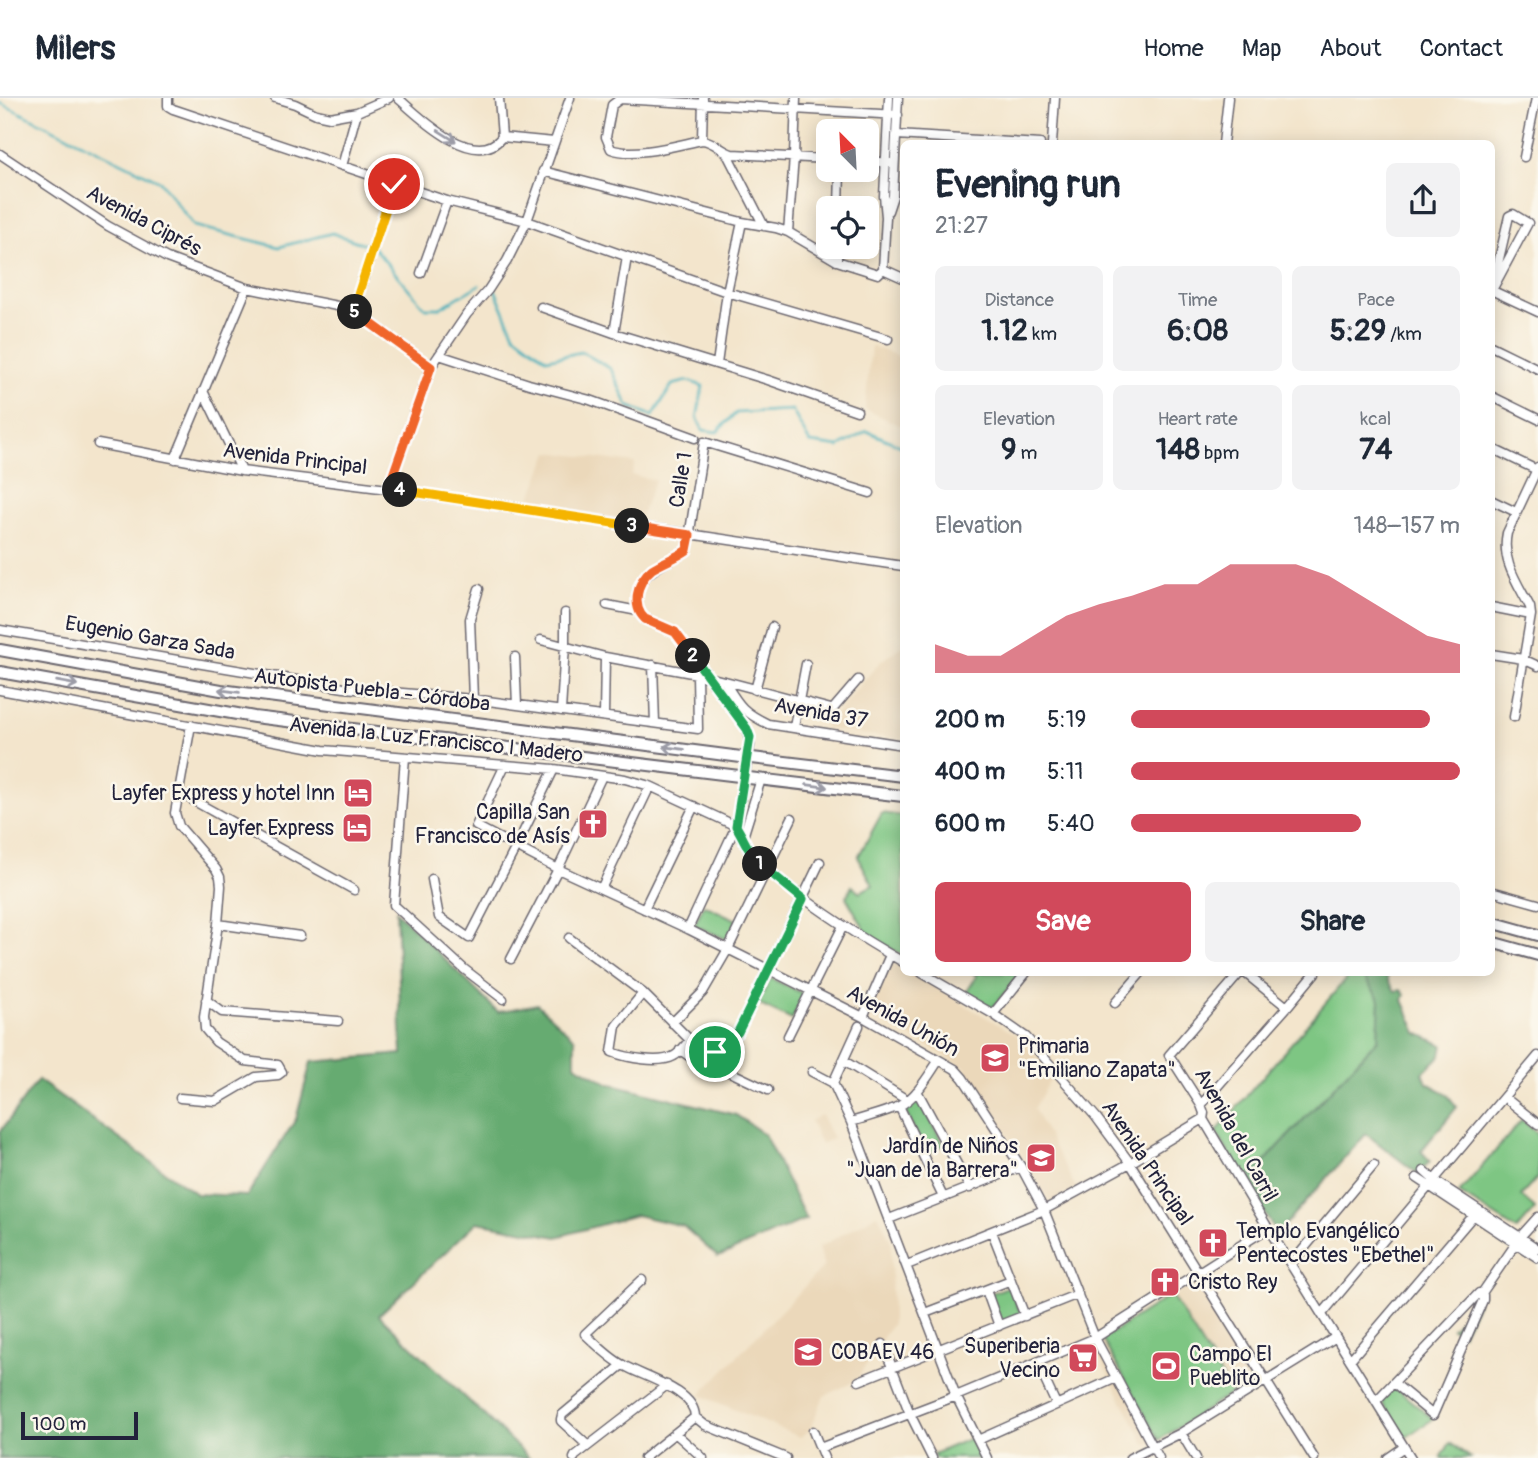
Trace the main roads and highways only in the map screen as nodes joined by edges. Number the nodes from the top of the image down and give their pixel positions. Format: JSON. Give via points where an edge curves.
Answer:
{"nodes":[{"id":1,"x":0,"y":650,"type":"edge"},
{"id":2,"x":0,"y":671,"type":"edge"},
{"id":3,"x":900,"y":776,"type":"edge"},
{"id":4,"x":900,"y":796,"type":"edge"},
{"id":5,"x":1495,"y":923,"type":"edge"},
{"id":6,"x":1495,"y":923,"type":"edge"},
{"id":7,"x":1538,"y":927,"type":"edge"},
{"id":8,"x":1538,"y":935,"type":"edge"},
{"id":9,"x":1495,"y":943,"type":"edge"},
{"id":10,"x":1538,"y":955,"type":"edge"}],
"edges":[{"from":3,"to":1,"type":"highway","name":"Autopista Puebla - Córdoba","one_way":true,"via":[[222,690]]},
{"from":2,"to":4,"type":"highway","name":"Autopista Puebla - Córdoba","one_way":true,"via":[[254,717]]},
{"from":5,"to":7,"type":"highway"},
{"from":6,"to":8,"type":"highway"},
{"from":9,"to":10,"type":"highway"}]}
